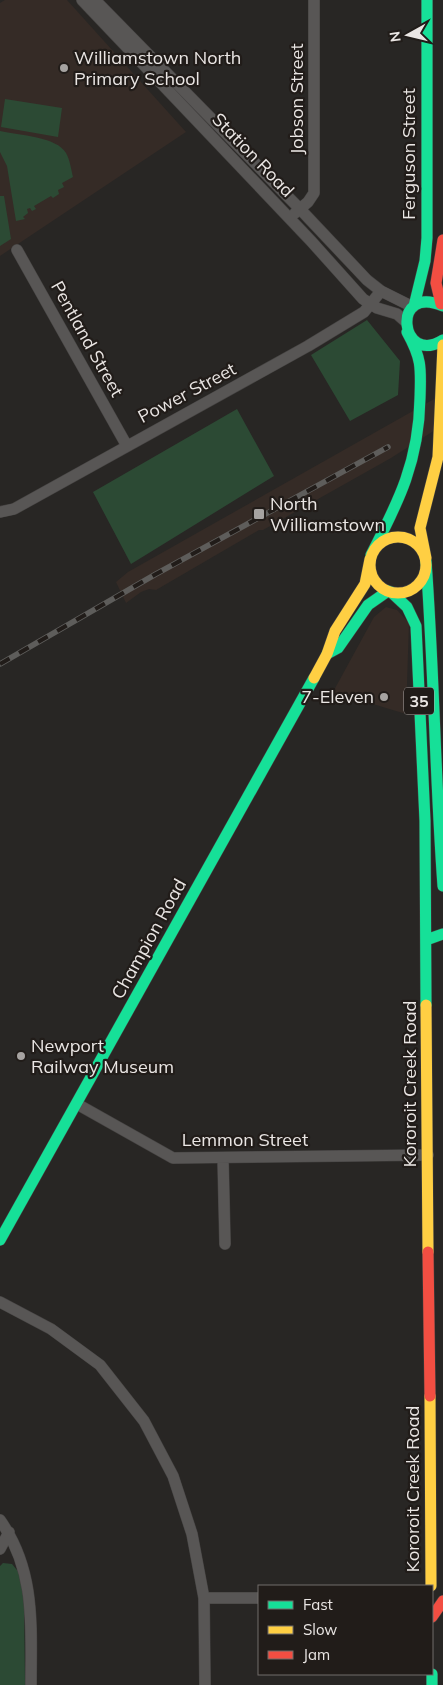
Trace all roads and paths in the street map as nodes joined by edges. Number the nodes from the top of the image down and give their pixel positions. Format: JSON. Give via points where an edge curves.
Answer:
{"nodes":[{"id":1,"x":82,"y":0,"type":"edge"},
{"id":2,"x":95,"y":0,"type":"edge"},
{"id":3,"x":314,"y":0,"type":"edge"},
{"id":4,"x":426,"y":0,"type":"edge"},
{"id":5,"x":211,"y":117,"type":"junction"},
{"id":6,"x":202,"y":127,"type":"junction"},
{"id":7,"x":300,"y":208,"type":"junction"},
{"id":8,"x":289,"y":218,"type":"junction"},
{"id":9,"x":443,"y":240,"type":"edge"},
{"id":10,"x":17,"y":250,"type":"dead end"},
{"id":11,"x":381,"y":292,"type":"junction"},
{"id":12,"x":371,"y":305,"type":"junction"},
{"id":13,"x":442,"y":305,"type":"edge"},
{"id":14,"x":413,"y":306,"type":"junction"},
{"id":15,"x":406,"y":327,"type":"junction"},
{"id":16,"x":443,"y":340,"type":"edge"},
{"id":17,"x":443,"y":345,"type":"edge"},
{"id":18,"x":127,"y":446,"type":"junction"},
{"id":19,"x":441,"y":447,"type":"edge"},
{"id":20,"x":413,"y":464,"type":"junction"},
{"id":21,"x":439,"y":473,"type":"edge"},
{"id":22,"x":0,"y":512,"type":"edge"},
{"id":23,"x":371,"y":557,"type":"junction"},
{"id":24,"x":426,"y":560,"type":"junction"},
{"id":25,"x":390,"y":592,"type":"junction"},
{"id":26,"x":327,"y":654,"type":"junction"},
{"id":27,"x":439,"y":791,"type":"edge"},
{"id":28,"x":443,"y":886,"type":"edge"},
{"id":29,"x":443,"y":934,"type":"edge"},
{"id":30,"x":426,"y":940,"type":"junction"},
{"id":31,"x":77,"y":1104,"type":"junction"},
{"id":32,"x":428,"y":1155,"type":"junction"},
{"id":33,"x":223,"y":1158,"type":"junction"},
{"id":34,"x":0,"y":1240,"type":"edge"},
{"id":35,"x":226,"y":1244,"type":"dead end"},
{"id":36,"x":0,"y":1302,"type":"edge"},
{"id":37,"x":431,"y":1471,"type":"junction"},
{"id":38,"x":443,"y":1471,"type":"edge"},
{"id":39,"x":0,"y":1520,"type":"edge"},
{"id":40,"x":9,"y":1532,"type":"junction"},
{"id":41,"x":0,"y":1549,"type":"edge"},
{"id":42,"x":431,"y":1583,"type":"edge"},
{"id":43,"x":204,"y":1598,"type":"junction"},
{"id":44,"x":258,"y":1598,"type":"edge"},
{"id":45,"x":443,"y":1601,"type":"edge"},
{"id":46,"x":433,"y":1616,"type":"edge"},
{"id":47,"x":31,"y":1685,"type":"edge"},
{"id":48,"x":205,"y":1685,"type":"edge"}],
"edges":[{"from":1,"to":6,"type":"street","name":"Station Road"},
{"from":2,"to":5,"type":"street","name":"Station Road"},
{"from":3,"to":7,"type":"street","name":"Jobson Street","via":[[314,193]]},
{"from":4,"to":14,"type":"main road","name":"Ferguson Street","via":[[427,238],[425,261]]},
{"from":5,"to":6,"type":"street"},
{"from":5,"to":7,"type":"street","name":"Station Road"},
{"from":6,"to":8,"type":"street","name":"Station Road"},
{"from":7,"to":8,"type":"street","name":"Jobson Street"},
{"from":7,"to":11,"type":"street","name":"Station Road","via":[[356,270]]},
{"from":8,"to":12,"type":"street","name":"Station Road"},
{"from":9,"to":13,"type":"main road","via":[[436,283]]},
{"from":10,"to":18,"type":"street","name":"Pentland Street"},
{"from":11,"to":12,"type":"street","name":"Power Street"},
{"from":11,"to":14,"type":"street","name":"Station Road"},
{"from":12,"to":15,"type":"street","name":"Station Road","via":[[395,312]]},
{"from":12,"to":18,"type":"street","name":"Power Street","via":[[300,351]]},
{"from":13,"to":14,"type":"main road","via":[[427,301]]},
{"from":14,"to":15,"type":"main road","name":"Ferguson Street"},
{"from":15,"to":16,"type":"main road","via":[[418,344],[426,346]]},
{"from":15,"to":20,"type":"main road","via":[[422,367],[420,428]]},
{"from":17,"to":19,"type":"main road","number":"35"},
{"from":18,"to":22,"type":"street","name":"Power Street","via":[[14,509]]},
{"from":19,"to":20,"type":"main road"},
{"from":19,"to":21,"type":"main road","number":"35"},
{"from":20,"to":23,"type":"main road","via":[[399,502]]},
{"from":21,"to":24,"type":"main road","number":"35","via":[[420,528]]},
{"from":23,"to":24,"type":"main road","via":[[382,541],[400,536],[416,543]]},
{"from":23,"to":25,"type":"main road","number":"35","via":[[374,580]]},
{"from":23,"to":26,"type":"main road","name":"Champion Road","via":[[365,584],[335,631]]},
{"from":24,"to":25,"type":"main road","via":[[425,574],[418,585],[403,593]]},
{"from":24,"to":27,"type":"main road","number":"35"},
{"from":25,"to":26,"type":"main road","name":"Champion Road","via":[[368,605],[338,648]]},
{"from":25,"to":30,"type":"main road","name":"Kororoit Creek Road","number":"35","via":[[407,605],[416,626],[425,820]]},
{"from":26,"to":31,"type":"main road","name":"Champion Road"},
{"from":27,"to":28,"type":"main road","number":"35"},
{"from":29,"to":30,"type":"main road"},
{"from":30,"to":32,"type":"main road","name":"Kororoit Creek Road","number":"35"},
{"from":31,"to":33,"type":"street","name":"Lemmon Street","via":[[173,1158]]},
{"from":31,"to":34,"type":"main road","name":"Champion Road"},
{"from":32,"to":33,"type":"street","name":"Lemmon Street"},
{"from":32,"to":37,"type":"main road","name":"Kororoit Creek Road","number":"35"},
{"from":33,"to":35,"type":"street"},
{"from":36,"to":43,"type":"street","via":[[51,1329],[100,1365],[144,1421],[173,1476],[192,1534]]},
{"from":37,"to":38,"type":"street"},
{"from":37,"to":42,"type":"main road","name":"Kororoit Creek Road","number":"35"},
{"from":39,"to":40,"type":"street"},
{"from":40,"to":41,"type":"street"},
{"from":40,"to":47,"type":"street","via":[[28,1579]]},
{"from":43,"to":44,"type":"street"},
{"from":43,"to":48,"type":"street"},
{"from":45,"to":46,"type":"main road"}]}
